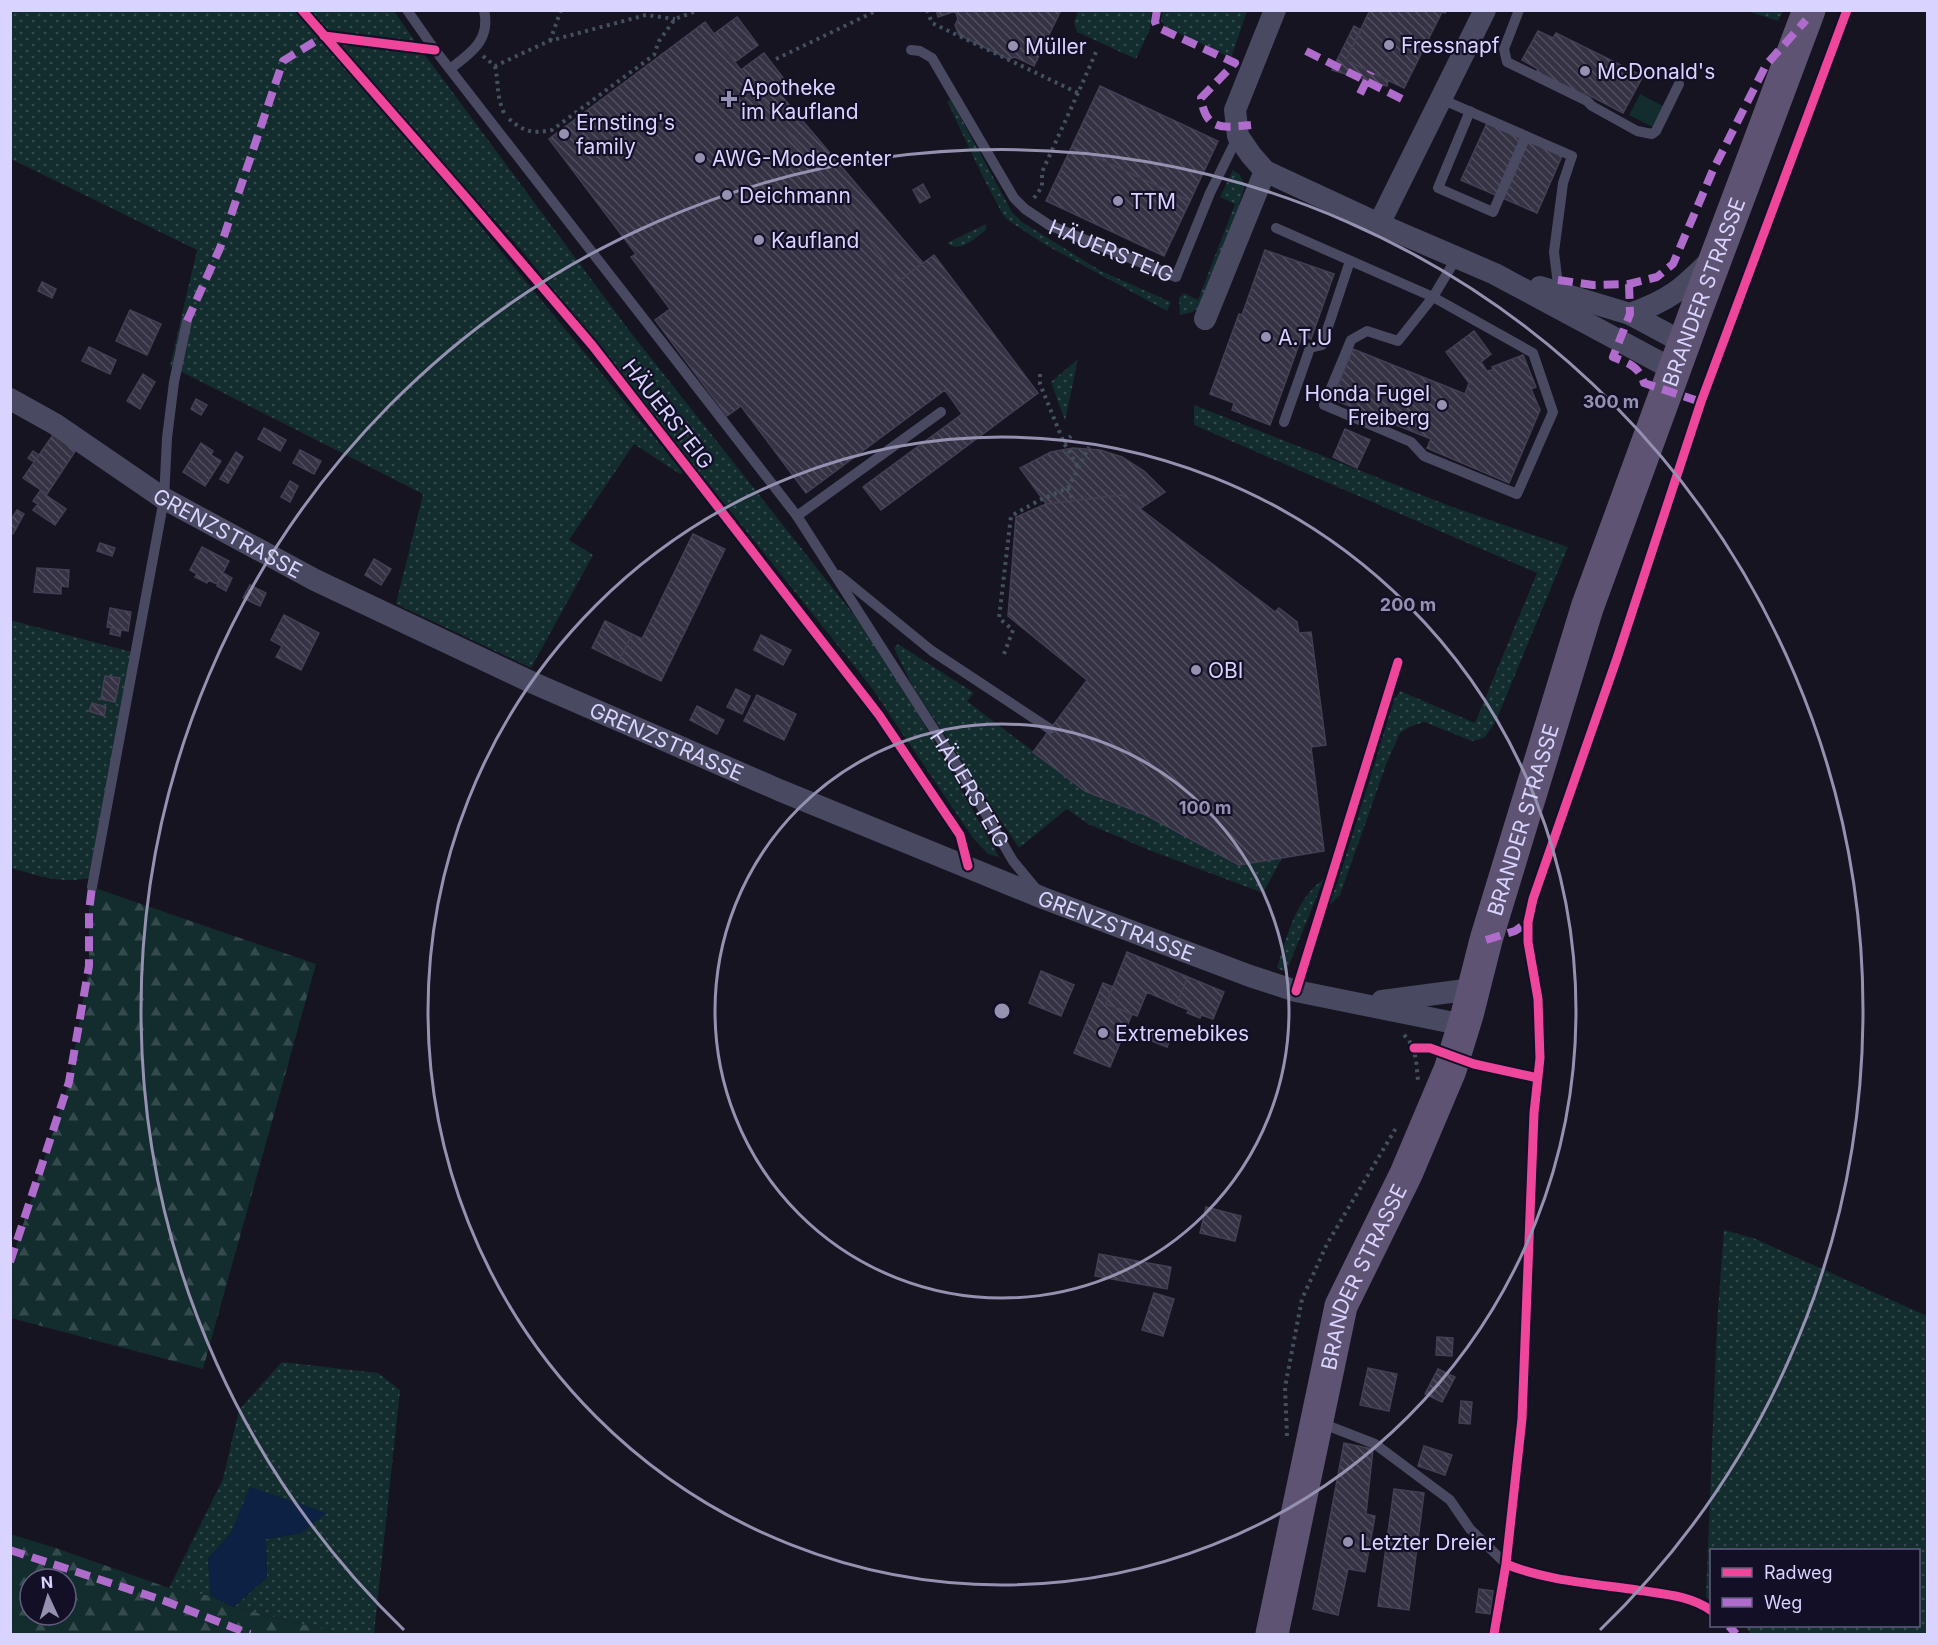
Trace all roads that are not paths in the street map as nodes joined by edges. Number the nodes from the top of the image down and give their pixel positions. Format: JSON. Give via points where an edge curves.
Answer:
{"nodes":[{"id":1,"x":484,"y":10,"type":"edge"},
{"id":2,"x":1275,"y":10,"type":"edge"},
{"id":3,"x":1485,"y":10,"type":"edge"},
{"id":4,"x":1519,"y":10,"type":"edge"},
{"id":5,"x":1809,"y":10,"type":"edge"},
{"id":6,"x":412,"y":12,"type":"edge"},
{"id":7,"x":911,"y":50,"type":"dead end"},
{"id":8,"x":450,"y":69,"type":"junction"},
{"id":9,"x":1679,"y":84,"type":"dead end"},
{"id":10,"x":1441,"y":99,"type":"junction"},
{"id":11,"x":1470,"y":111,"type":"junction"},
{"id":12,"x":1238,"y":135,"type":"junction"},
{"id":13,"x":1526,"y":136,"type":"junction"},
{"id":14,"x":1265,"y":171,"type":"junction"},
{"id":15,"x":1379,"y":224,"type":"junction"},
{"id":16,"x":1276,"y":228,"type":"dead end"},
{"id":17,"x":1716,"y":254,"type":"junction"},
{"id":18,"x":1457,"y":257,"type":"junction"},
{"id":19,"x":1350,"y":261,"type":"junction"},
{"id":20,"x":1495,"y":274,"type":"junction"},
{"id":21,"x":1559,"y":294,"type":"junction"},
{"id":22,"x":1433,"y":297,"type":"junction"},
{"id":23,"x":1630,"y":314,"type":"junction"},
{"id":24,"x":1205,"y":319,"type":"dead end"},
{"id":25,"x":187,"y":321,"type":"dead end"},
{"id":26,"x":1679,"y":356,"type":"junction"},
{"id":27,"x":10,"y":399,"type":"edge"},
{"id":28,"x":941,"y":411,"type":"dead end"},
{"id":29,"x":1284,"y":422,"type":"dead end"},
{"id":30,"x":164,"y":498,"type":"junction"},
{"id":31,"x":797,"y":516,"type":"junction"},
{"id":32,"x":831,"y":569,"type":"junction"},
{"id":33,"x":1050,"y":729,"type":"dead end"},
{"id":34,"x":92,"y":887,"type":"dead end"},
{"id":35,"x":1043,"y":898,"type":"junction"},
{"id":36,"x":1473,"y":989,"type":"junction"},
{"id":37,"x":1359,"y":1004,"type":"junction"},
{"id":38,"x":1464,"y":1025,"type":"junction"},
{"id":39,"x":1318,"y":1421,"type":"junction"},
{"id":40,"x":1506,"y":1564,"type":"dead end"},
{"id":41,"x":1272,"y":1635,"type":"edge"}],
"edges":[{"from":1,"to":8,"type":"lane","via":[[486,24],[476,50]]},
{"from":2,"to":12,"type":"street","name":"HÄUERSTEIG","via":[[1235,110]]},
{"from":3,"to":10,"type":"street"},
{"from":4,"to":9,"type":"lane","via":[[1504,49],[1507,62],[1587,101],[1637,131],[1656,131]]},
{"from":5,"to":17,"type":"main road","name":"BRANDER STRASSE"},
{"from":6,"to":8,"type":"lane","name":"HÄUERSTEIG"},
{"from":7,"to":12,"type":"lane","name":"HÄUERSTEIG","via":[[932,58],[1014,198],[1025,209],[1049,225],[1176,277]]},
{"from":8,"to":31,"type":"lane","name":"HÄUERSTEIG"},
{"from":10,"to":11,"type":"lane"},
{"from":10,"to":15,"type":"street"},
{"from":11,"to":13,"type":"lane"},
{"from":11,"to":13,"type":"lane","via":[[1438,188],[1493,212]]},
{"from":12,"to":14,"type":"street"},
{"from":13,"to":21,"type":"lane","via":[[1572,156],[1563,183],[1554,252]]},
{"from":14,"to":15,"type":"street"},
{"from":14,"to":24,"type":"street"},
{"from":15,"to":18,"type":"street"},
{"from":16,"to":19,"type":"lane"},
{"from":17,"to":23,"type":"street","via":[[1667,300]]},
{"from":17,"to":26,"type":"main road","name":"BRANDER STRASSE"},
{"from":18,"to":20,"type":"street"},
{"from":18,"to":22,"type":"lane"},
{"from":19,"to":22,"type":"lane"},
{"from":19,"to":29,"type":"lane","via":[[1322,345],[1310,348]]},
{"from":20,"to":21,"type":"street"},
{"from":20,"to":26,"type":"street"},
{"from":21,"to":23,"type":"street"},
{"from":22,"to":22,"type":"lane","via":[[1398,341],[1367,331],[1351,340],[1324,405],[1411,442],[1424,456],[1517,494],[1553,412],[1533,353]]},
{"from":23,"to":26,"type":"street"},
{"from":25,"to":30,"type":"lane","via":[[174,382]]},
{"from":26,"to":36,"type":"main road","name":"BRANDER STRASSE","via":[[1587,608]]},
{"from":27,"to":30,"type":"street","name":"GRENZSTRASSE","via":[[55,424]]},
{"from":28,"to":31,"type":"lane"},
{"from":30,"to":34,"type":"lane"},
{"from":30,"to":35,"type":"street","name":"GRENZSTRASSE","via":[[315,580],[531,682],[779,790]]},
{"from":31,"to":32,"type":"lane","name":"HÄUERSTEIG"},
{"from":32,"to":33,"type":"lane","via":[[932,651]]},
{"from":32,"to":35,"type":"lane","name":"HÄUERSTEIG","via":[[962,773],[1013,861]]},
{"from":35,"to":37,"type":"street","name":"GRENZSTRASSE","via":[[1250,976],[1296,991]]},
{"from":36,"to":37,"type":"street","name":"GRENZSTRASSE"},
{"from":36,"to":38,"type":"main road","name":"BRANDER STRASSE"},
{"from":37,"to":38,"type":"street","name":"GRENZSTRASSE"},
{"from":38,"to":39,"type":"main road","name":"BRANDER STRASSE","via":[[1450,1070],[1406,1174],[1341,1306]]},
{"from":39,"to":40,"type":"lane","via":[[1375,1444],[1450,1500],[1470,1529]]},
{"from":39,"to":41,"type":"main road","name":"BRANDER STRASSE"}]}
